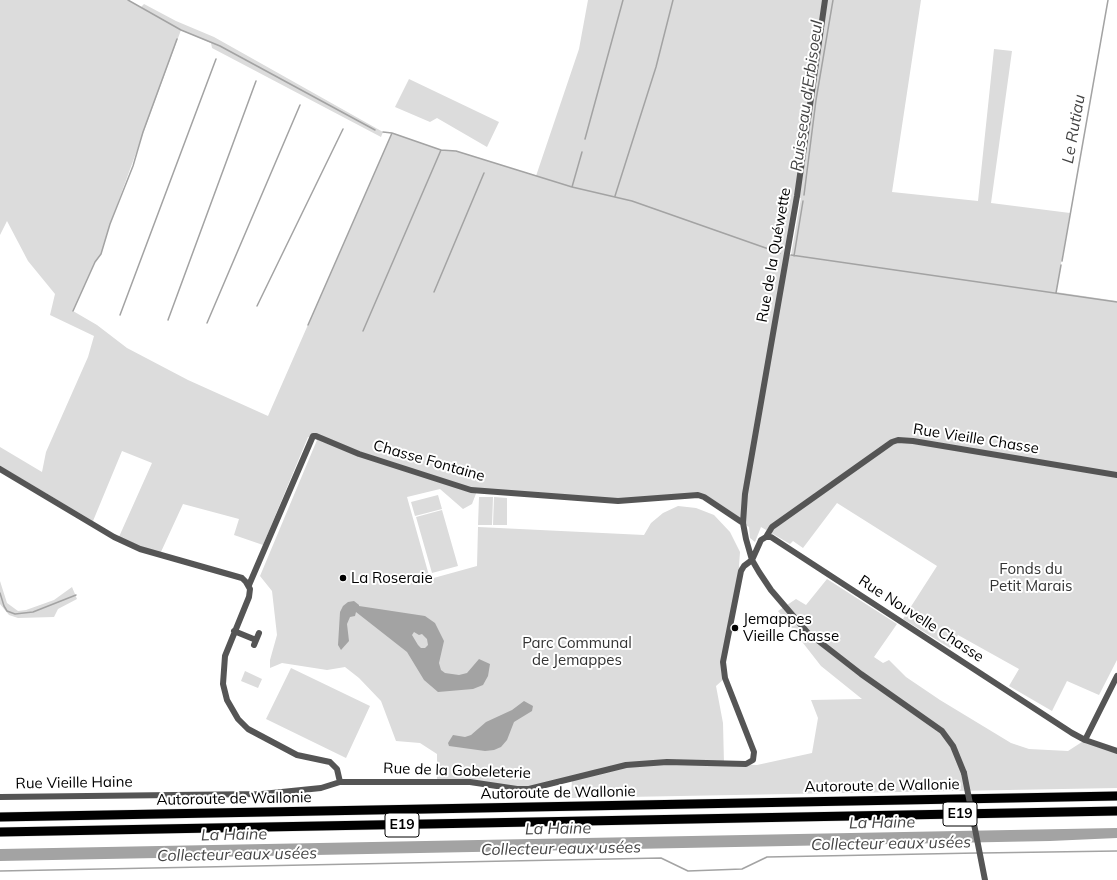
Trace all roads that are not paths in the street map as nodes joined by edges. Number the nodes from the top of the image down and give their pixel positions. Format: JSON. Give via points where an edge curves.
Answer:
{"nodes":[{"id":1,"x":825,"y":0,"type":"edge"},
{"id":2,"x":0,"y":469,"type":"edge"},
{"id":3,"x":1117,"y":475,"type":"edge"},
{"id":4,"x":743,"y":523,"type":"junction"},
{"id":5,"x":766,"y":536,"type":"junction"},
{"id":6,"x":752,"y":560,"type":"junction"},
{"id":7,"x":249,"y":585,"type":"junction"},
{"id":8,"x":234,"y":631,"type":"junction"},
{"id":9,"x":256,"y":639,"type":"dead end"},
{"id":10,"x":1117,"y":676,"type":"edge"},
{"id":11,"x":1085,"y":740,"type":"junction"},
{"id":12,"x":1117,"y":751,"type":"edge"},
{"id":13,"x":340,"y":782,"type":"junction"},
{"id":14,"x":1117,"y":796,"type":"edge"},
{"id":15,"x":0,"y":797,"type":"edge"},
{"id":16,"x":1117,"y":811,"type":"edge"},
{"id":17,"x":0,"y":817,"type":"edge"},
{"id":18,"x":0,"y":832,"type":"edge"},
{"id":19,"x":985,"y":880,"type":"edge"}],
"edges":[{"from":1,"to":4,"type":"street","name":"Rue de la Quéwette","via":[[798,196],[748,478]]},
{"from":2,"to":7,"type":"street","via":[[114,538],[140,549],[242,578]]},
{"from":3,"to":5,"type":"street","name":"Rue Vieille Chasse","via":[[898,440],[772,527]]},
{"from":4,"to":6,"type":"street","name":"Rue de la Quéwette"},
{"from":4,"to":7,"type":"street","name":"Chasse Fontaine","via":[[712,502],[698,496],[618,501],[470,490],[359,454],[313,436]]},
{"from":5,"to":6,"type":"street","via":[[761,540]]},
{"from":5,"to":11,"type":"street","name":"Rue Nouvelle Chasse"},
{"from":6,"to":13,"type":"street","name":"Rue de la Gobeleterie","via":[[741,571],[723,669],[754,752],[753,760],[746,764],[667,762],[626,765],[529,789],[470,782]]},
{"from":6,"to":19,"type":"street","name":"Rue de la Quéwette","bridge":true,"via":[[771,590],[807,632],[942,731],[953,746],[964,773]]},
{"from":7,"to":8,"type":"street","via":[[249,597]]},
{"from":8,"to":9,"type":"street"},
{"from":8,"to":13,"type":"street","via":[[225,656],[224,684],[227,700],[238,719],[248,729],[291,752],[330,762],[337,769]]},
{"from":10,"to":11,"type":"street"},
{"from":11,"to":12,"type":"street","name":"Rue Nouvelle Chasse"},
{"from":13,"to":15,"type":"street","name":"Rue Vieille Haine","via":[[314,789],[262,794]]},
{"from":14,"to":17,"type":"highway","name":"Autoroute de Wallonie","number":"E19"},
{"from":16,"to":18,"type":"highway","name":"Autoroute de Wallonie","number":"E19"}]}
